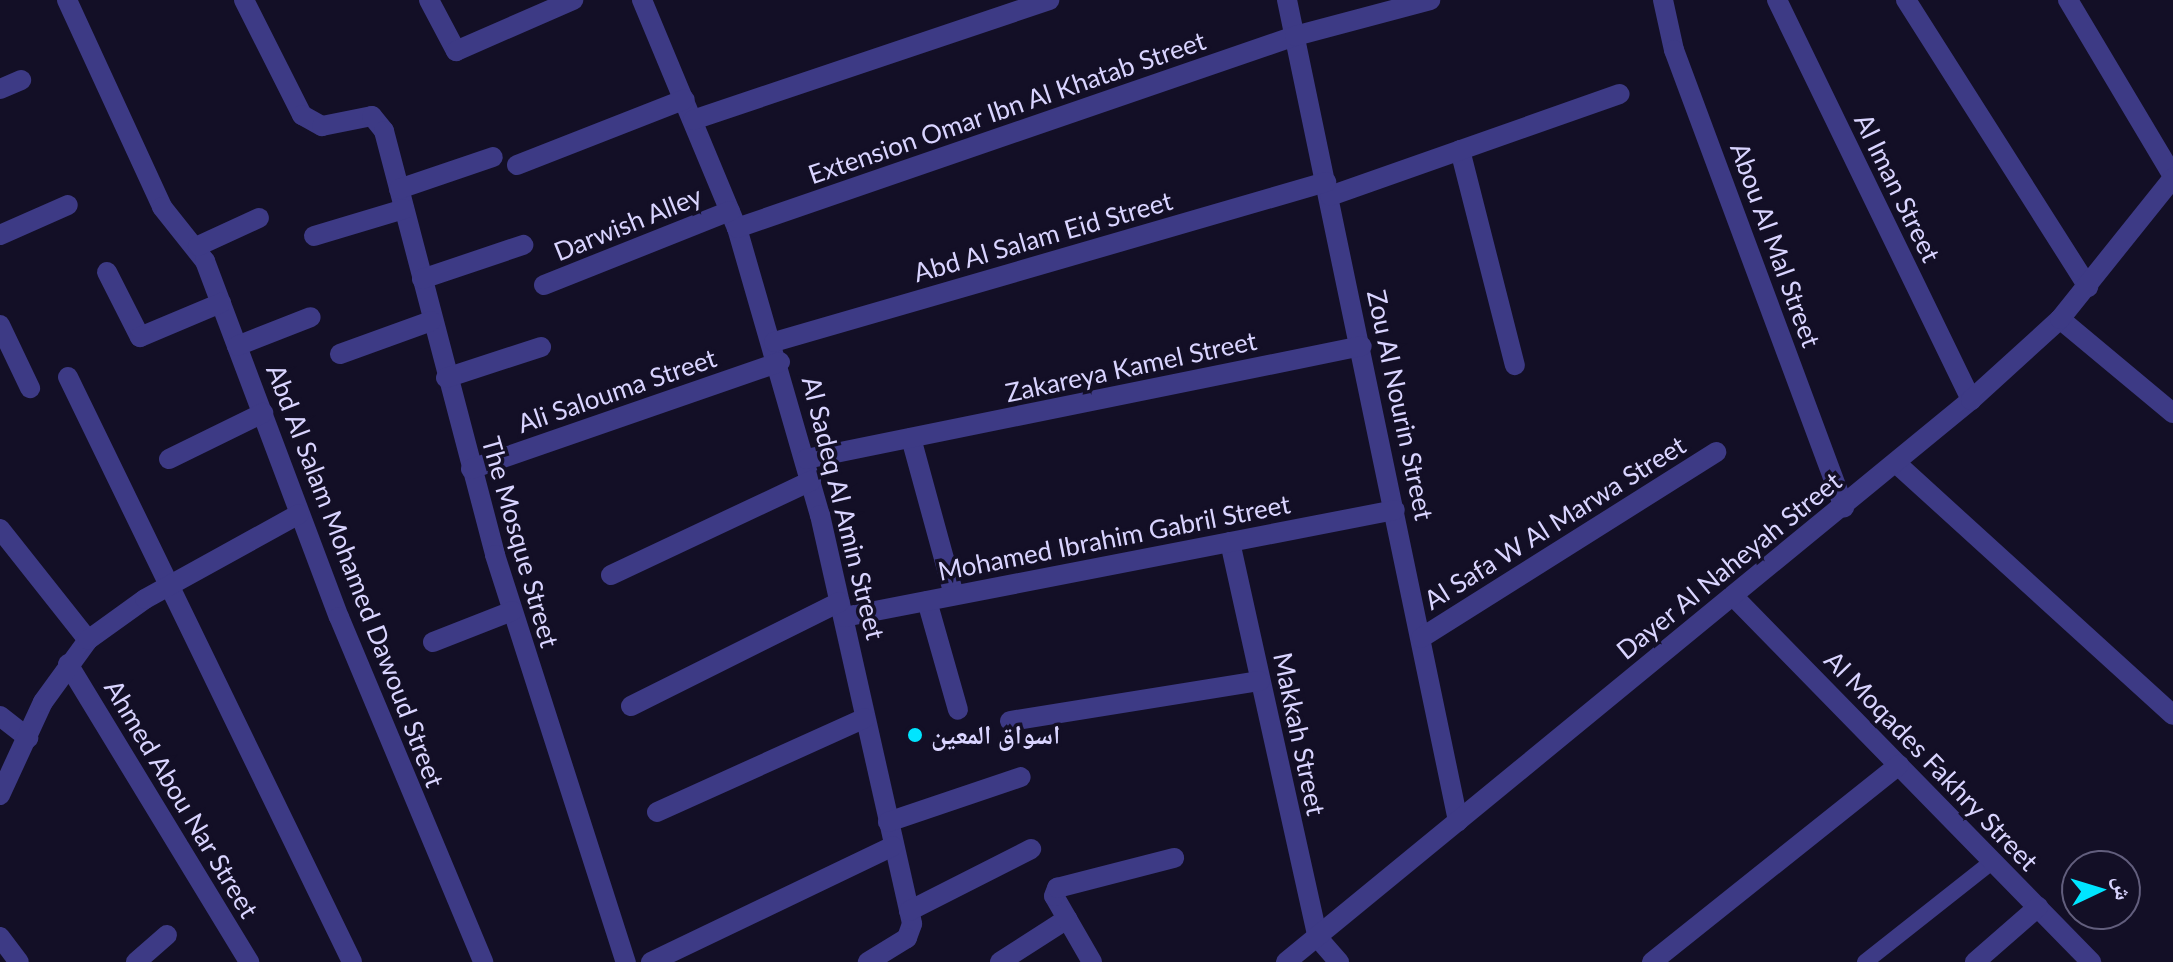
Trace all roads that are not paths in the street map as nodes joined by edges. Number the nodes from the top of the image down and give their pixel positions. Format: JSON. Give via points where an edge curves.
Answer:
{"nodes":[{"id":1,"x":67,"y":0,"type":"edge"},
{"id":2,"x":244,"y":0,"type":"edge"},
{"id":3,"x":429,"y":0,"type":"edge"},
{"id":4,"x":573,"y":0,"type":"edge"},
{"id":5,"x":642,"y":0,"type":"edge"},
{"id":6,"x":1049,"y":0,"type":"edge"},
{"id":7,"x":1287,"y":0,"type":"edge"},
{"id":8,"x":1430,"y":0,"type":"edge"},
{"id":9,"x":1663,"y":0,"type":"edge"},
{"id":10,"x":1777,"y":0,"type":"edge"},
{"id":11,"x":1906,"y":0,"type":"edge"},
{"id":12,"x":2068,"y":0,"type":"edge"},
{"id":13,"x":1295,"y":36,"type":"junction"},
{"id":14,"x":21,"y":80,"type":"dead end"},
{"id":15,"x":0,"y":89,"type":"edge"},
{"id":16,"x":1620,"y":94,"type":"dead end"},
{"id":17,"x":685,"y":99,"type":"junction"},
{"id":18,"x":693,"y":120,"type":"junction"},
{"id":19,"x":1460,"y":150,"type":"junction"},
{"id":20,"x":493,"y":157,"type":"dead end"},
{"id":21,"x":517,"y":165,"type":"dead end"},
{"id":22,"x":2173,"y":177,"type":"edge"},
{"id":23,"x":1328,"y":189,"type":"junction"},
{"id":24,"x":401,"y":199,"type":"junction"},
{"id":25,"x":68,"y":205,"type":"dead end"},
{"id":26,"x":259,"y":218,"type":"dead end"},
{"id":27,"x":734,"y":220,"type":"junction"},
{"id":28,"x":0,"y":235,"type":"edge"},
{"id":29,"x":314,"y":236,"type":"dead end"},
{"id":30,"x":523,"y":245,"type":"dead end"},
{"id":31,"x":198,"y":246,"type":"junction"},
{"id":32,"x":107,"y":272,"type":"dead end"},
{"id":33,"x":422,"y":279,"type":"junction"},
{"id":34,"x":544,"y":285,"type":"dead end"},
{"id":35,"x":2088,"y":287,"type":"junction"},
{"id":36,"x":221,"y":303,"type":"junction"},
{"id":37,"x":311,"y":317,"type":"dead end"},
{"id":38,"x":2060,"y":319,"type":"junction"},
{"id":39,"x":431,"y":321,"type":"junction"},
{"id":40,"x":0,"y":325,"type":"edge"},
{"id":41,"x":237,"y":346,"type":"junction"},
{"id":42,"x":1362,"y":346,"type":"junction"},
{"id":43,"x":541,"y":347,"type":"dead end"},
{"id":44,"x":777,"y":352,"type":"junction"},
{"id":45,"x":340,"y":354,"type":"dead end"},
{"id":46,"x":1515,"y":365,"type":"dead end"},
{"id":47,"x":68,"y":377,"type":"dead end"},
{"id":48,"x":446,"y":378,"type":"junction"},
{"id":49,"x":30,"y":388,"type":"dead end"},
{"id":50,"x":1971,"y":400,"type":"junction"},
{"id":51,"x":263,"y":413,"type":"junction"},
{"id":52,"x":2173,"y":413,"type":"edge"},
{"id":53,"x":911,"y":438,"type":"junction"},
{"id":54,"x":1716,"y":452,"type":"dead end"},
{"id":55,"x":169,"y":459,"type":"dead end"},
{"id":56,"x":806,"y":459,"type":"junction"},
{"id":57,"x":1896,"y":463,"type":"junction"},
{"id":58,"x":471,"y":469,"type":"junction"},
{"id":59,"x":811,"y":481,"type":"junction"},
{"id":60,"x":1844,"y":507,"type":"junction"},
{"id":61,"x":1395,"y":510,"type":"junction"},
{"id":62,"x":299,"y":514,"type":"junction"},
{"id":63,"x":0,"y":529,"type":"edge"},
{"id":64,"x":1230,"y":542,"type":"junction"},
{"id":65,"x":611,"y":575,"type":"dead end"},
{"id":66,"x":166,"y":587,"type":"junction"},
{"id":67,"x":954,"y":595,"type":"junction"},
{"id":68,"x":1734,"y":597,"type":"junction"},
{"id":69,"x":927,"y":601,"type":"junction"},
{"id":70,"x":842,"y":610,"type":"junction"},
{"id":71,"x":512,"y":611,"type":"junction"},
{"id":72,"x":1421,"y":638,"type":"junction"},
{"id":73,"x":88,"y":640,"type":"junction"},
{"id":74,"x":433,"y":642,"type":"dead end"},
{"id":75,"x":68,"y":664,"type":"junction"},
{"id":76,"x":1260,"y":681,"type":"junction"},
{"id":77,"x":631,"y":706,"type":"dead end"},
{"id":78,"x":958,"y":710,"type":"dead end"},
{"id":79,"x":2173,"y":715,"type":"edge"},
{"id":80,"x":0,"y":716,"type":"edge"},
{"id":81,"x":865,"y":718,"type":"junction"},
{"id":82,"x":1010,"y":721,"type":"dead end"},
{"id":83,"x":28,"y":738,"type":"junction"},
{"id":84,"x":1899,"y":765,"type":"junction"},
{"id":85,"x":1021,"y":777,"type":"dead end"},
{"id":86,"x":0,"y":795,"type":"edge"},
{"id":87,"x":657,"y":812,"type":"dead end"},
{"id":88,"x":1458,"y":821,"type":"junction"},
{"id":89,"x":888,"y":822,"type":"junction"},
{"id":90,"x":893,"y":846,"type":"junction"},
{"id":91,"x":1031,"y":849,"type":"dead end"},
{"id":92,"x":1174,"y":858,"type":"dead end"},
{"id":93,"x":1993,"y":861,"type":"junction"},
{"id":94,"x":2038,"y":907,"type":"junction"},
{"id":95,"x":909,"y":911,"type":"junction"},
{"id":96,"x":1067,"y":919,"type":"junction"},
{"id":97,"x":167,"y":935,"type":"dead end"},
{"id":98,"x":0,"y":937,"type":"edge"},
{"id":99,"x":1318,"y":938,"type":"junction"},
{"id":100,"x":19,"y":962,"type":"edge"},
{"id":101,"x":136,"y":962,"type":"edge"},
{"id":102,"x":249,"y":962,"type":"edge"},
{"id":103,"x":352,"y":962,"type":"edge"},
{"id":104,"x":483,"y":962,"type":"edge"},
{"id":105,"x":626,"y":962,"type":"edge"},
{"id":106,"x":651,"y":962,"type":"edge"},
{"id":107,"x":868,"y":962,"type":"edge"},
{"id":108,"x":1000,"y":962,"type":"edge"},
{"id":109,"x":1092,"y":962,"type":"edge"},
{"id":110,"x":1286,"y":962,"type":"edge"},
{"id":111,"x":1339,"y":962,"type":"edge"},
{"id":112,"x":1652,"y":962,"type":"edge"},
{"id":113,"x":1865,"y":962,"type":"edge"},
{"id":114,"x":1975,"y":962,"type":"edge"},
{"id":115,"x":2091,"y":962,"type":"edge"}],
"edges":[{"from":1,"to":31,"type":"street","name":"Abd Al Salam Mohamed Dawoud Street","via":[[169,219]]},
{"from":2,"to":24,"type":"street","name":"The Mosque Street","via":[[302,115],[322,126],[372,116],[384,131]]},
{"from":3,"to":4,"type":"street","via":[[456,51]]},
{"from":5,"to":17,"type":"street","name":"Al Sadeq Al Amin Street"},
{"from":6,"to":18,"type":"street"},
{"from":7,"to":13,"type":"street","name":"Zou Al Nourin Street"},
{"from":8,"to":13,"type":"street","name":"Extension Omar Ibn Al Khatab Street"},
{"from":9,"to":60,"type":"street","name":"Abou Al Mal Street","via":[[1674,50]]},
{"from":10,"to":50,"type":"street","name":"Al Iman Street"},
{"from":11,"to":35,"type":"street"},
{"from":12,"to":22,"type":"street"},
{"from":13,"to":23,"type":"street","name":"Zou Al Nourin Street"},
{"from":13,"to":27,"type":"street","name":"Extension Omar Ibn Al Khatab Street"},
{"from":14,"to":15,"type":"street"},
{"from":16,"to":19,"type":"street","name":"Abd Al Salam Eid Street"},
{"from":17,"to":18,"type":"street","name":"Al Sadeq Al Amin Street"},
{"from":17,"to":21,"type":"street"},
{"from":18,"to":27,"type":"street","name":"Al Sadeq Al Amin Street"},
{"from":19,"to":23,"type":"street","name":"Abd Al Salam Eid Street"},
{"from":19,"to":46,"type":"street"},
{"from":20,"to":24,"type":"street"},
{"from":22,"to":35,"type":"street","name":"Dayer Al Naheyah Street"},
{"from":23,"to":42,"type":"street","name":"Zou Al Nourin Street"},
{"from":23,"to":44,"type":"street","name":"Abd Al Salam Eid Street"},
{"from":24,"to":29,"type":"street"},
{"from":24,"to":33,"type":"street","name":"The Mosque Street"},
{"from":25,"to":28,"type":"street"},
{"from":26,"to":31,"type":"street"},
{"from":27,"to":34,"type":"street","name":"Darwish Alley"},
{"from":27,"to":44,"type":"street","name":"Al Sadeq Al Amin Street"},
{"from":30,"to":33,"type":"street"},
{"from":31,"to":36,"type":"street","name":"Abd Al Salam Mohamed Dawoud Street"},
{"from":32,"to":36,"type":"street","via":[[140,337]]},
{"from":33,"to":39,"type":"street","name":"The Mosque Street"},
{"from":35,"to":38,"type":"street","name":"Dayer Al Naheyah Street"},
{"from":36,"to":41,"type":"street","name":"Abd Al Salam Mohamed Dawoud Street"},
{"from":37,"to":41,"type":"street"},
{"from":38,"to":50,"type":"street","name":"Dayer Al Naheyah Street"},
{"from":38,"to":52,"type":"street"},
{"from":39,"to":45,"type":"street"},
{"from":39,"to":48,"type":"street","name":"The Mosque Street"},
{"from":40,"to":49,"type":"street"},
{"from":41,"to":51,"type":"street","name":"Abd Al Salam Mohamed Dawoud Street"},
{"from":42,"to":53,"type":"street","name":"Zakareya Kamel Street"},
{"from":42,"to":61,"type":"street","name":"Zou Al Nourin Street"},
{"from":43,"to":48,"type":"street"},
{"from":44,"to":56,"type":"street","name":"Al Sadeq Al Amin Street"},
{"from":44,"to":58,"type":"street","name":"Ali Salouma Street"},
{"from":47,"to":66,"type":"street"},
{"from":48,"to":58,"type":"street","name":"The Mosque Street"},
{"from":50,"to":57,"type":"street","name":"Dayer Al Naheyah Street"},
{"from":51,"to":55,"type":"street"},
{"from":51,"to":62,"type":"street","name":"Abd Al Salam Mohamed Dawoud Street"},
{"from":53,"to":56,"type":"street","name":"Zakareya Kamel Street"},
{"from":53,"to":67,"type":"street"},
{"from":54,"to":72,"type":"street","name":"Al Safa W Al Marwa Street"},
{"from":56,"to":59,"type":"street","name":"Al Sadeq Al Amin Street"},
{"from":57,"to":60,"type":"street","name":"Dayer Al Naheyah Street"},
{"from":57,"to":79,"type":"street"},
{"from":58,"to":71,"type":"street","name":"The Mosque Street"},
{"from":59,"to":65,"type":"street"},
{"from":59,"to":70,"type":"street","name":"Al Sadeq Al Amin Street"},
{"from":60,"to":68,"type":"street","name":"Dayer Al Naheyah Street"},
{"from":61,"to":64,"type":"street","name":"Mohamed Ibrahim Gabril Street"},
{"from":61,"to":72,"type":"street","name":"Zou Al Nourin Street"},
{"from":62,"to":66,"type":"street"},
{"from":62,"to":104,"type":"street","name":"Abd Al Salam Mohamed Dawoud Street"},
{"from":63,"to":73,"type":"street"},
{"from":64,"to":67,"type":"street","name":"Mohamed Ibrahim Gabril Street"},
{"from":64,"to":76,"type":"street","name":"Makkah Street"},
{"from":66,"to":73,"type":"street"},
{"from":66,"to":103,"type":"street"},
{"from":67,"to":69,"type":"street","name":"Mohamed Ibrahim Gabril Street"},
{"from":68,"to":84,"type":"street","name":"Al Moqades Fakhry Street"},
{"from":68,"to":88,"type":"street","name":"Dayer Al Naheyah Street"},
{"from":69,"to":70,"type":"street","name":"Mohamed Ibrahim Gabril Street"},
{"from":69,"to":78,"type":"street"},
{"from":70,"to":77,"type":"street","name":"Mohamed Ibrahim Gabril Street"},
{"from":70,"to":81,"type":"street","name":"Al Sadeq Al Amin Street"},
{"from":71,"to":74,"type":"street"},
{"from":71,"to":105,"type":"street","name":"The Mosque Street"},
{"from":72,"to":88,"type":"street","name":"Zou Al Nourin Street"},
{"from":73,"to":75,"type":"street"},
{"from":75,"to":83,"type":"street"},
{"from":75,"to":102,"type":"street","name":"Ahmed Abou Nar Street"},
{"from":76,"to":82,"type":"street"},
{"from":76,"to":99,"type":"street","name":"Makkah Street"},
{"from":80,"to":83,"type":"street"},
{"from":81,"to":87,"type":"street"},
{"from":81,"to":89,"type":"street","name":"Al Sadeq Al Amin Street"},
{"from":83,"to":86,"type":"street"},
{"from":84,"to":93,"type":"street","name":"Al Moqades Fakhry Street"},
{"from":84,"to":112,"type":"street"},
{"from":85,"to":89,"type":"street"},
{"from":88,"to":99,"type":"street","name":"Dayer Al Naheyah Street"},
{"from":89,"to":90,"type":"street","name":"Al Sadeq Al Amin Street"},
{"from":90,"to":95,"type":"street","name":"Al Sadeq Al Amin Street"},
{"from":90,"to":106,"type":"street"},
{"from":91,"to":95,"type":"street"},
{"from":92,"to":96,"type":"street","via":[[1067,881],[1054,896]]},
{"from":93,"to":94,"type":"street","name":"Al Moqades Fakhry Street"},
{"from":93,"to":113,"type":"lane"},
{"from":94,"to":114,"type":"street"},
{"from":94,"to":115,"type":"street","name":"Al Moqades Fakhry Street"},
{"from":95,"to":107,"type":"street","name":"Al Sadeq Al Amin Street","via":[[907,938]]},
{"from":96,"to":108,"type":"street"},
{"from":96,"to":109,"type":"street"},
{"from":97,"to":101,"type":"street"},
{"from":98,"to":100,"type":"street"},
{"from":99,"to":110,"type":"street","name":"Dayer Al Naheyah Street"},
{"from":99,"to":111,"type":"street"}]}
